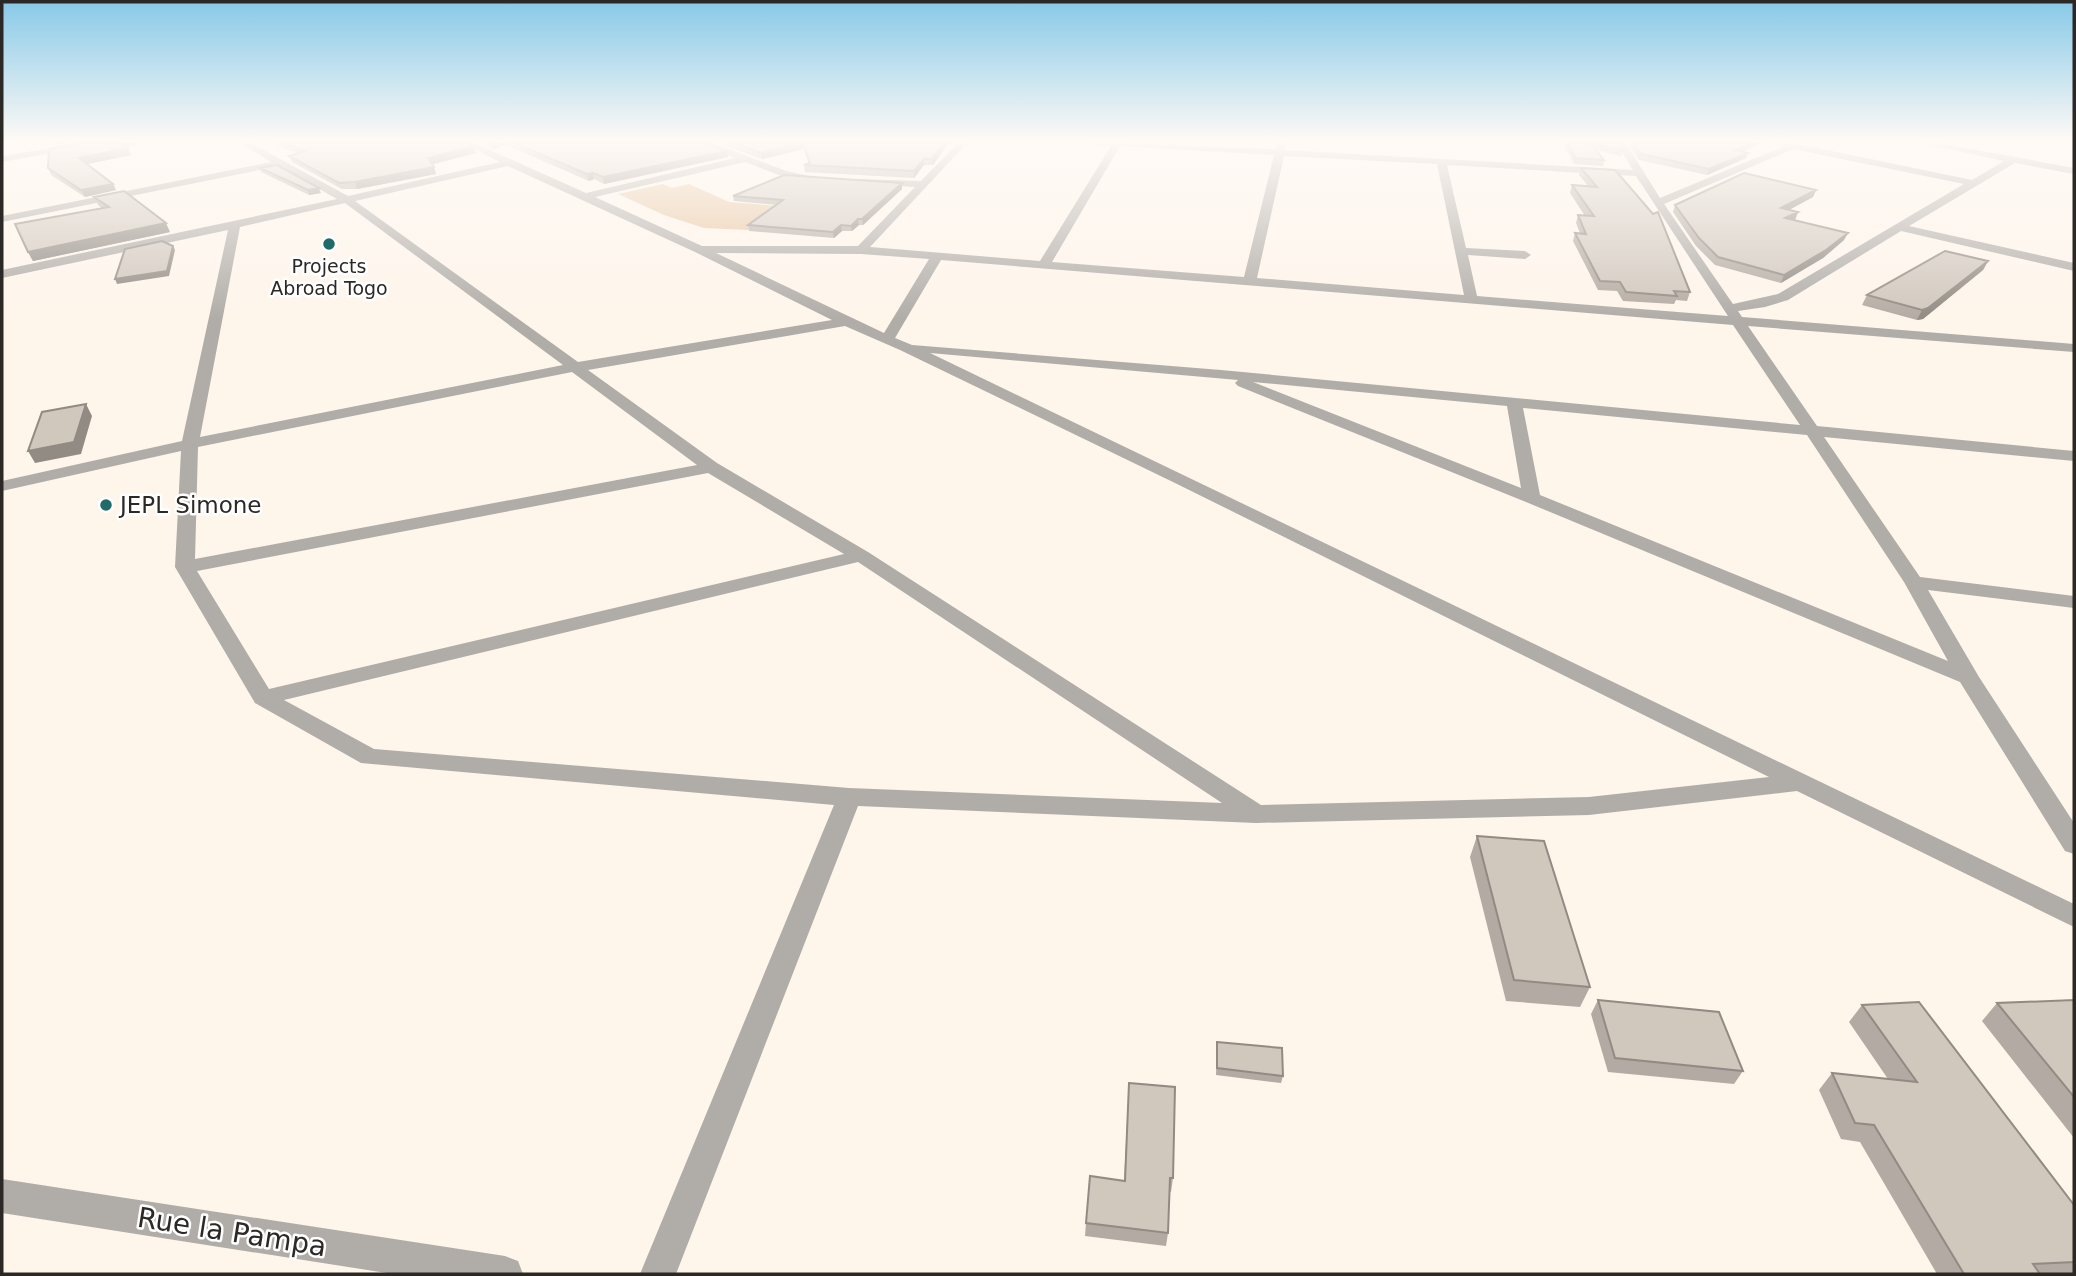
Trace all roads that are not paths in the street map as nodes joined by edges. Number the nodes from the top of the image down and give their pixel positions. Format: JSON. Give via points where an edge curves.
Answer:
{"nodes":[{"id":1,"x":89,"y":202,"type":"edge"},
{"id":2,"x":340,"y":202,"type":"edge"},
{"id":3,"x":349,"y":202,"type":"edge"},
{"id":4,"x":593,"y":202,"type":"edge"},
{"id":5,"x":906,"y":202,"type":"edge"},
{"id":6,"x":1082,"y":202,"type":"edge"},
{"id":7,"x":1268,"y":202,"type":"edge"},
{"id":8,"x":1450,"y":202,"type":"edge"},
{"id":9,"x":1661,"y":202,"type":"edge"},
{"id":10,"x":1944,"y":202,"type":"edge"},
{"id":11,"x":1658,"y":203,"type":"joint"},
{"id":12,"x":2,"y":219,"type":"edge"},
{"id":13,"x":235,"y":225,"type":"junction"},
{"id":14,"x":1902,"y":228,"type":"junction"},
{"id":15,"x":699,"y":249,"type":"junction"},
{"id":16,"x":860,"y":250,"type":"junction"},
{"id":17,"x":1461,"y":251,"type":"junction"},
{"id":18,"x":1525,"y":255,"type":"dead end"},
{"id":19,"x":937,"y":256,"type":"junction"},
{"id":20,"x":1044,"y":264,"type":"junction"},
{"id":21,"x":2074,"y":267,"type":"edge"},
{"id":22,"x":2,"y":274,"type":"edge"},
{"id":23,"x":1250,"y":280,"type":"junction"},
{"id":24,"x":1471,"y":299,"type":"junction"},
{"id":25,"x":1734,"y":314,"type":"junction"},
{"id":26,"x":846,"y":322,"type":"junction"},
{"id":27,"x":896,"y":343,"type":"junction"},
{"id":28,"x":2074,"y":348,"type":"edge"},
{"id":29,"x":577,"y":366,"type":"junction"},
{"id":30,"x":1221,"y":374,"type":"junction"},
{"id":31,"x":1514,"y":402,"type":"junction"},
{"id":32,"x":1814,"y":432,"type":"junction"},
{"id":33,"x":190,"y":444,"type":"junction"},
{"id":34,"x":2074,"y":456,"type":"edge"},
{"id":35,"x":711,"y":467,"type":"junction"},
{"id":36,"x":2,"y":486,"type":"edge"},
{"id":37,"x":1532,"y":498,"type":"junction"},
{"id":38,"x":861,"y":556,"type":"junction"},
{"id":39,"x":185,"y":567,"type":"junction"},
{"id":40,"x":1914,"y":582,"type":"junction"},
{"id":41,"x":2074,"y":602,"type":"edge"},
{"id":42,"x":1968,"y":677,"type":"junction"},
{"id":43,"x":263,"y":698,"type":"junction"},
{"id":44,"x":1803,"y":782,"type":"junction"},
{"id":45,"x":849,"y":797,"type":"junction"},
{"id":46,"x":1256,"y":814,"type":"junction"},
{"id":47,"x":2074,"y":844,"type":"edge"},
{"id":48,"x":2074,"y":916,"type":"edge"},
{"id":49,"x":2,"y":1196,"type":"edge"},
{"id":50,"x":505,"y":1274,"type":"edge"},
{"id":51,"x":658,"y":1274,"type":"edge"}],
"edges":[{"from":1,"to":12,"type":"street"},
{"from":2,"to":13,"type":"street"},
{"from":3,"to":29,"type":"street"},
{"from":4,"to":15,"type":"street"},
{"from":5,"to":16,"type":"street"},
{"from":6,"to":20,"type":"street"},
{"from":7,"to":23,"type":"street"},
{"from":8,"to":17,"type":"street"},
{"from":9,"to":11,"type":"street"},
{"from":10,"to":14,"type":"street"},
{"from":11,"to":25,"type":"street"},
{"from":13,"to":22,"type":"street"},
{"from":13,"to":33,"type":"street"},
{"from":14,"to":21,"type":"street"},
{"from":14,"to":25,"type":"street","via":[[1783,297]]},
{"from":15,"to":16,"type":"street"},
{"from":15,"to":26,"type":"street"},
{"from":16,"to":19,"type":"street"},
{"from":17,"to":18,"type":"street"},
{"from":17,"to":24,"type":"street"},
{"from":19,"to":20,"type":"street"},
{"from":19,"to":27,"type":"street"},
{"from":20,"to":23,"type":"street"},
{"from":23,"to":24,"type":"street"},
{"from":24,"to":25,"type":"street"},
{"from":25,"to":28,"type":"street"},
{"from":25,"to":32,"type":"street"},
{"from":26,"to":27,"type":"street"},
{"from":26,"to":29,"type":"street"},
{"from":27,"to":30,"type":"street"},
{"from":27,"to":44,"type":"street"},
{"from":29,"to":33,"type":"street"},
{"from":29,"to":35,"type":"street"},
{"from":30,"to":31,"type":"street"},
{"from":30,"to":37,"type":"street"},
{"from":31,"to":32,"type":"street"},
{"from":31,"to":37,"type":"street"},
{"from":32,"to":34,"type":"street"},
{"from":32,"to":40,"type":"street"},
{"from":33,"to":36,"type":"street"},
{"from":33,"to":39,"type":"street"},
{"from":35,"to":38,"type":"street"},
{"from":35,"to":39,"type":"street"},
{"from":37,"to":42,"type":"street"},
{"from":38,"to":43,"type":"street"},
{"from":38,"to":46,"type":"street"},
{"from":39,"to":43,"type":"street"},
{"from":40,"to":41,"type":"street"},
{"from":40,"to":42,"type":"street"},
{"from":42,"to":47,"type":"street"},
{"from":43,"to":45,"type":"street","via":[[369,757]]},
{"from":44,"to":46,"type":"street","via":[[1589,806]]},
{"from":44,"to":48,"type":"street"},
{"from":45,"to":46,"type":"street"},
{"from":45,"to":51,"type":"street"},
{"from":49,"to":50,"type":"street","name":"Rue la Pampa"}]}
